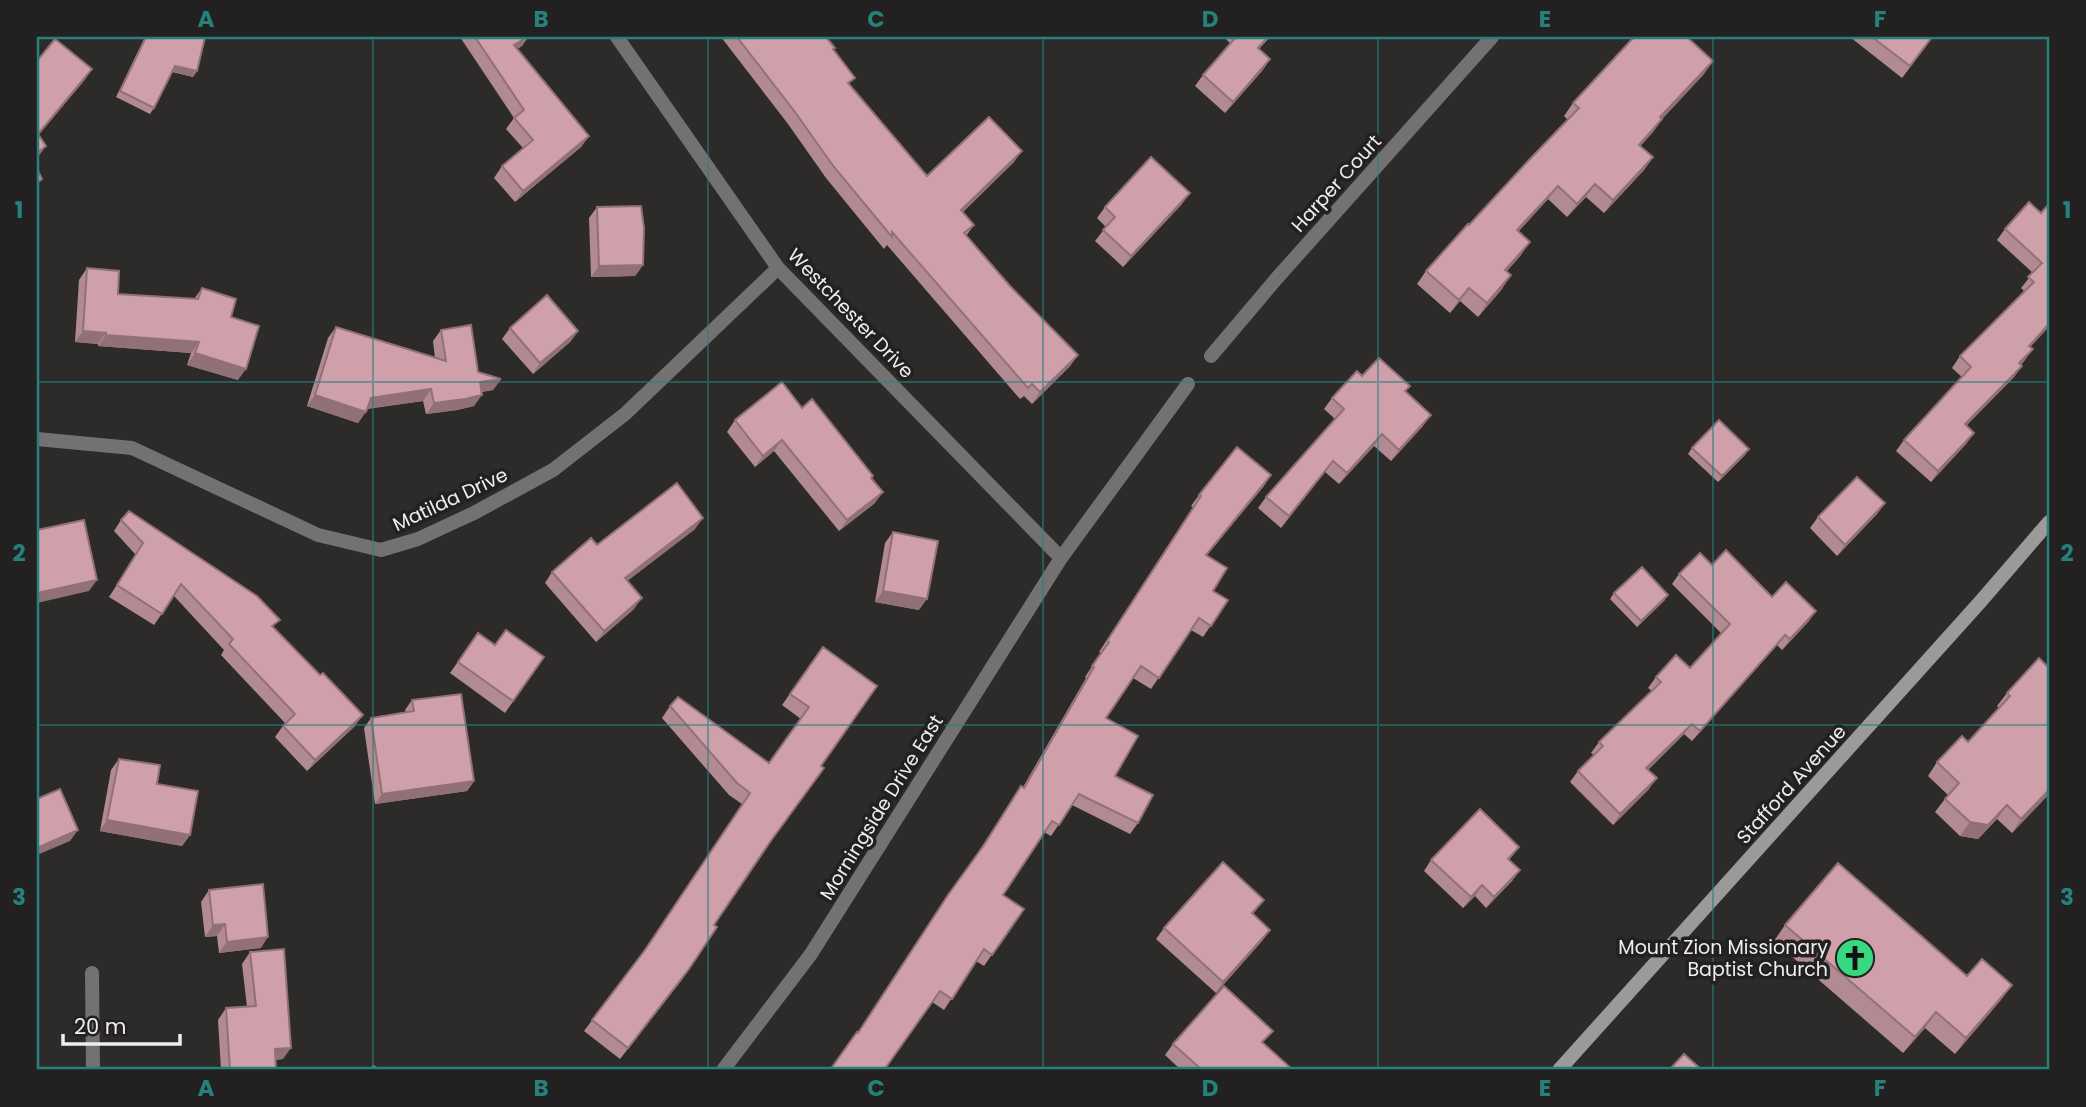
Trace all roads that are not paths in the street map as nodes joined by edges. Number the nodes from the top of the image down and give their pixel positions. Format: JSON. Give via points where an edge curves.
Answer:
{"nodes":[{"id":1,"x":617,"y":37,"type":"edge"},
{"id":2,"x":1492,"y":37,"type":"edge"},
{"id":3,"x":778,"y":268,"type":"junction"},
{"id":4,"x":1211,"y":356,"type":"dead end"},
{"id":5,"x":1188,"y":384,"type":"dead end"},
{"id":6,"x":37,"y":439,"type":"edge"},
{"id":7,"x":2049,"y":522,"type":"edge"},
{"id":8,"x":1061,"y":558,"type":"junction"},
{"id":9,"x":92,"y":973,"type":"dead end"},
{"id":10,"x":93,"y":1070,"type":"edge"},
{"id":11,"x":723,"y":1070,"type":"edge"},
{"id":12,"x":1559,"y":1070,"type":"edge"}],
"edges":[{"from":1,"to":3,"type":"street","name":"Westchester Drive"},
{"from":2,"to":4,"type":"street","name":"Harper Court"},
{"from":3,"to":6,"type":"street","name":"Matilda Drive","via":[[625,414],[553,470],[474,513],[381,550],[318,535],[132,448]]},
{"from":3,"to":8,"type":"street","name":"Westchester Drive"},
{"from":5,"to":8,"type":"street"},
{"from":7,"to":12,"type":"main road","name":"Stafford Avenue"},
{"from":8,"to":11,"type":"street","name":"Morningside Drive East","via":[[811,954]]},
{"from":9,"to":10,"type":"street"}]}
